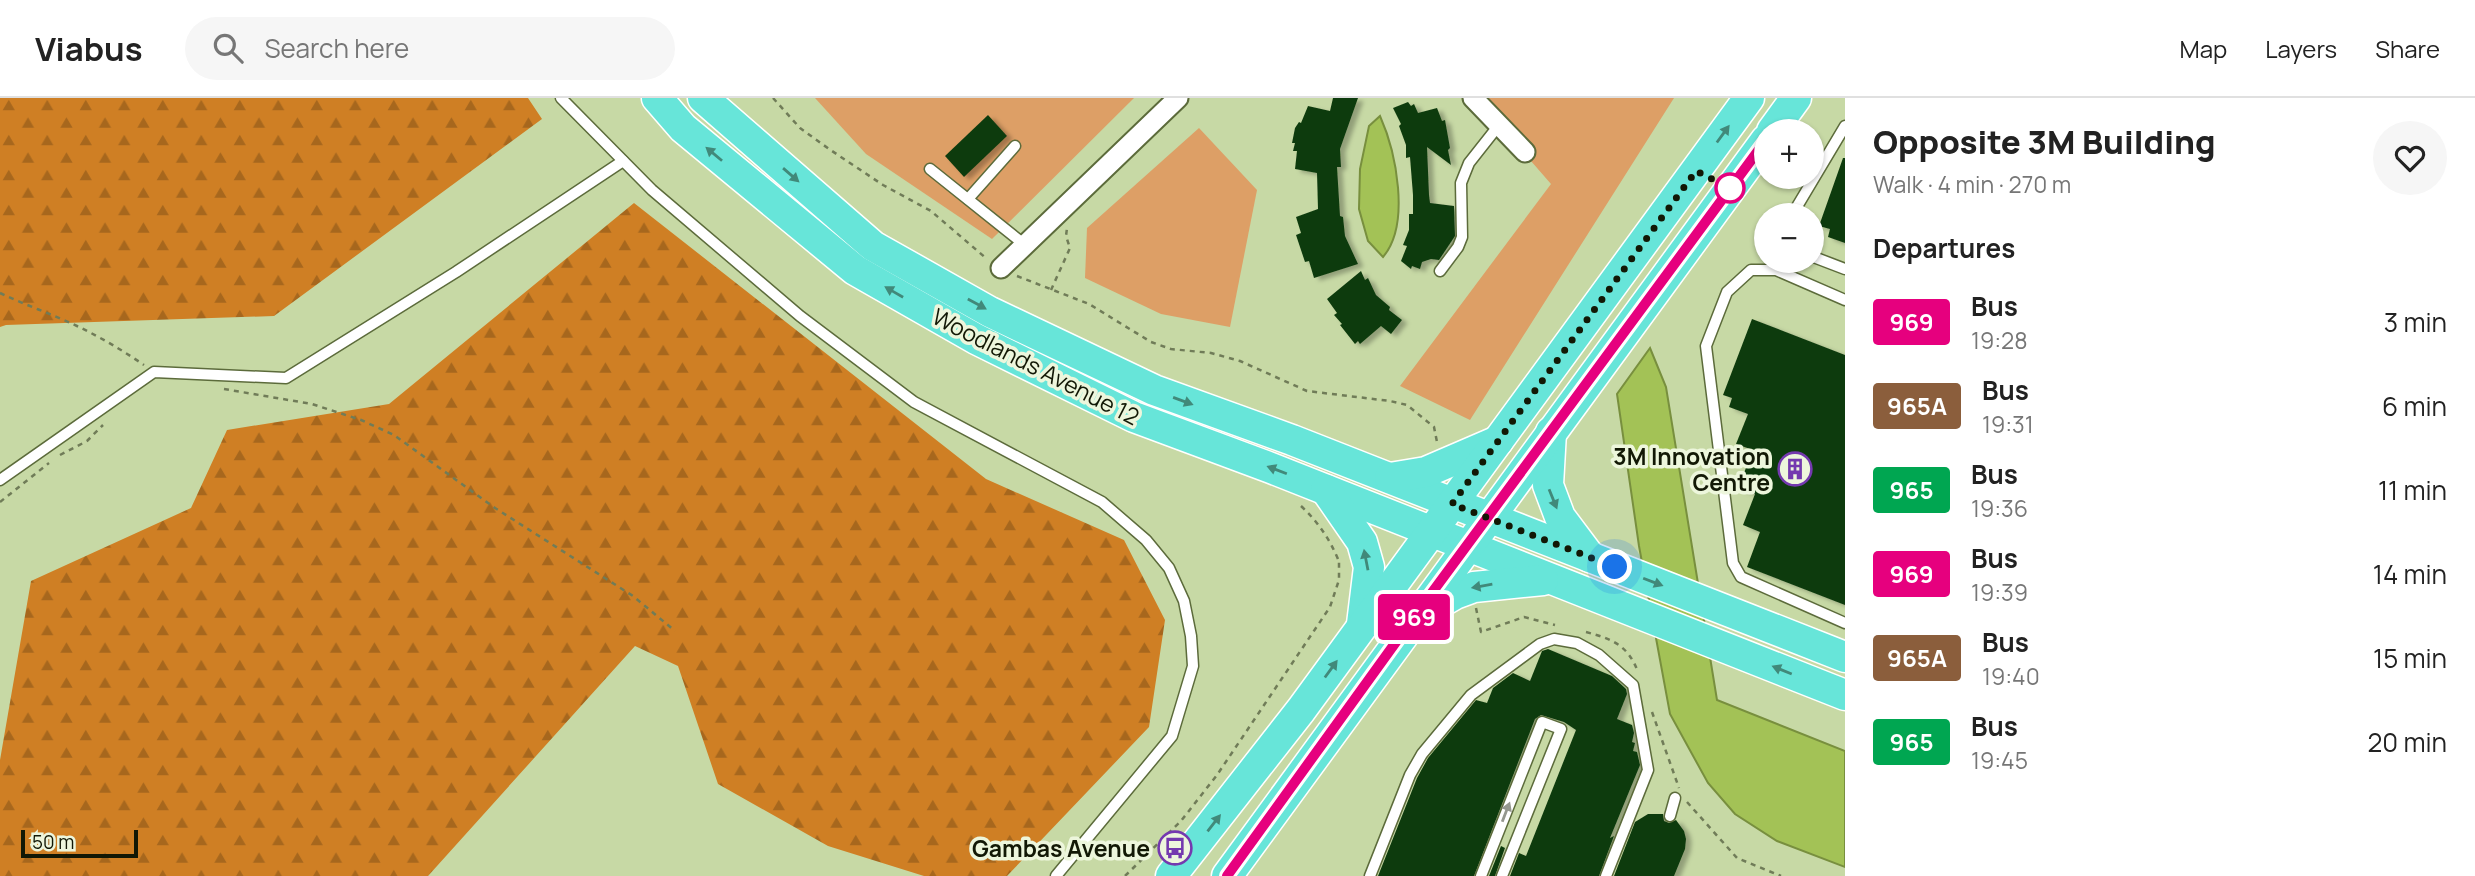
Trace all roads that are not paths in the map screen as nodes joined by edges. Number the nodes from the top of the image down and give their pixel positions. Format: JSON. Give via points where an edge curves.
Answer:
{"nodes":[{"id":1,"x":561,"y":98,"type":"edge"},
{"id":2,"x":657,"y":98,"type":"edge"},
{"id":3,"x":703,"y":98,"type":"edge"},
{"id":4,"x":1178,"y":98,"type":"edge"},
{"id":5,"x":1473,"y":98,"type":"edge"},
{"id":6,"x":1749,"y":98,"type":"edge"},
{"id":7,"x":1796,"y":98,"type":"edge"},
{"id":8,"x":1781,"y":119,"type":"edge"},
{"id":9,"x":1499,"y":125,"type":"junction"},
{"id":10,"x":1845,"y":125,"type":"edge"},
{"id":11,"x":1015,"y":146,"type":"dead end"},
{"id":12,"x":1525,"y":152,"type":"dead end"},
{"id":13,"x":1754,"y":155,"type":"edge"},
{"id":14,"x":623,"y":160,"type":"junction"},
{"id":15,"x":930,"y":169,"type":"dead end"},
{"id":16,"x":968,"y":199,"type":"junction"},
{"id":17,"x":1799,"y":203,"type":"edge"},
{"id":18,"x":1025,"y":245,"type":"junction"},
{"id":19,"x":1824,"y":261,"type":"edge"},
{"id":20,"x":1001,"y":268,"type":"road end"},
{"id":21,"x":1845,"y":269,"type":"edge"},
{"id":22,"x":1440,"y":271,"type":"dead end"},
{"id":23,"x":1845,"y":300,"type":"edge"},
{"id":24,"x":1550,"y":432,"type":"junction"},
{"id":25,"x":1499,"y":440,"type":"junction"},
{"id":26,"x":1390,"y":478,"type":"junction"},
{"id":27,"x":0,"y":480,"type":"edge"},
{"id":28,"x":1326,"y":490,"type":"junction"},
{"id":29,"x":1452,"y":504,"type":"junction"},
{"id":30,"x":1487,"y":518,"type":"junction"},
{"id":31,"x":1432,"y":532,"type":"junction"},
{"id":32,"x":1466,"y":547,"type":"junction"},
{"id":33,"x":1590,"y":557,"type":"junction"},
{"id":34,"x":1550,"y":580,"type":"junction"},
{"id":35,"x":1414,"y":617,"type":"junction"},
{"id":36,"x":1845,"y":623,"type":"edge"},
{"id":37,"x":1361,"y":628,"type":"junction"},
{"id":38,"x":1845,"y":657,"type":"edge"},
{"id":39,"x":1845,"y":695,"type":"edge"},
{"id":40,"x":1675,"y":798,"type":"dead end"},
{"id":41,"x":1670,"y":816,"type":"dead end"},
{"id":42,"x":1056,"y":876,"type":"edge"},
{"id":43,"x":1171,"y":876,"type":"edge"},
{"id":44,"x":1227,"y":876,"type":"edge"},
{"id":45,"x":1370,"y":876,"type":"edge"},
{"id":46,"x":1481,"y":876,"type":"edge"},
{"id":47,"x":1502,"y":876,"type":"edge"},
{"id":48,"x":1606,"y":876,"type":"edge"}],
"edges":[{"from":1,"to":14,"type":"lane"},
{"from":28,"to":2,"type":"main road","name":"Woodlands Avenue 12","one_way":true,"via":[[1134,417],[976,339],[855,270],[683,128]]},
{"from":3,"to":26,"type":"main road","name":"Woodlands Avenue 12","one_way":true,"via":[[873,246],[990,312],[1154,390]]},
{"from":4,"to":18,"type":"street"},
{"from":5,"to":9,"type":"street"},
{"from":25,"to":6,"type":"main road","one_way":true},
{"from":7,"to":8,"type":"main road"},
{"from":9,"to":12,"type":"street"},
{"from":9,"to":22,"type":"lane","via":[[1469,163],[1461,183],[1462,237]]},
{"from":10,"to":17,"type":"lane"},
{"from":11,"to":16,"type":"lane"},
{"from":13,"to":24,"type":"main road"},
{"from":14,"to":27,"type":"lane","via":[[286,378],[154,372]]},
{"from":14,"to":42,"type":"lane","via":[[800,316],[914,402],[1102,502],[1170,568],[1185,601],[1193,666],[1172,736]]},
{"from":15,"to":16,"type":"lane"},
{"from":16,"to":18,"type":"lane"},
{"from":18,"to":20,"type":"street"},
{"from":19,"to":21,"type":"lane"},
{"from":23,"to":36,"type":"lane","via":[[1776,270],[1751,270],[1727,292],[1706,345],[1733,563],[1741,577]]},
{"from":24,"to":30,"type":"main road"},
{"from":24,"to":33,"type":"main road","one_way":true,"via":[[1548,485],[1560,517]]},
{"from":25,"to":26,"type":"main road","via":[[1426,472]]},
{"from":25,"to":29,"type":"main road"},
{"from":26,"to":29,"type":"main road","name":"Woodlands Avenue 12"},
{"from":28,"to":31,"type":"main road","name":"Woodlands Avenue 12"},
{"from":37,"to":28,"type":"main road","one_way":true,"via":[[1369,568],[1365,552]]},
{"from":29,"to":30,"type":"main road","name":"Woodlands Avenue 12"},
{"from":29,"to":31,"type":"main road"},
{"from":30,"to":32,"type":"main road"},
{"from":30,"to":33,"type":"main road","name":"Woodlands Avenue 12"},
{"from":31,"to":32,"type":"main road","name":"Woodlands Avenue 12"},
{"from":31,"to":37,"type":"main road"},
{"from":32,"to":34,"type":"main road","name":"Woodlands Avenue 12"},
{"from":32,"to":35,"type":"main road"},
{"from":33,"to":38,"type":"main road","name":"Woodlands Avenue 12","one_way":true},
{"from":34,"to":35,"type":"main road","one_way":true,"via":[[1474,587]]},
{"from":39,"to":34,"type":"main road","name":"Woodlands Avenue 12","one_way":true},
{"from":35,"to":44,"type":"main road"},
{"from":43,"to":37,"type":"main road","one_way":true},
{"from":40,"to":41,"type":"lane"},
{"from":45,"to":48,"type":"lane","via":[[1422,754],[1471,695],[1540,644],[1554,639],[1577,643],[1599,655],[1633,685],[1648,770]]},
{"from":46,"to":47,"type":"lane","one_way":true,"via":[[1542,722],[1561,729]]}]}
